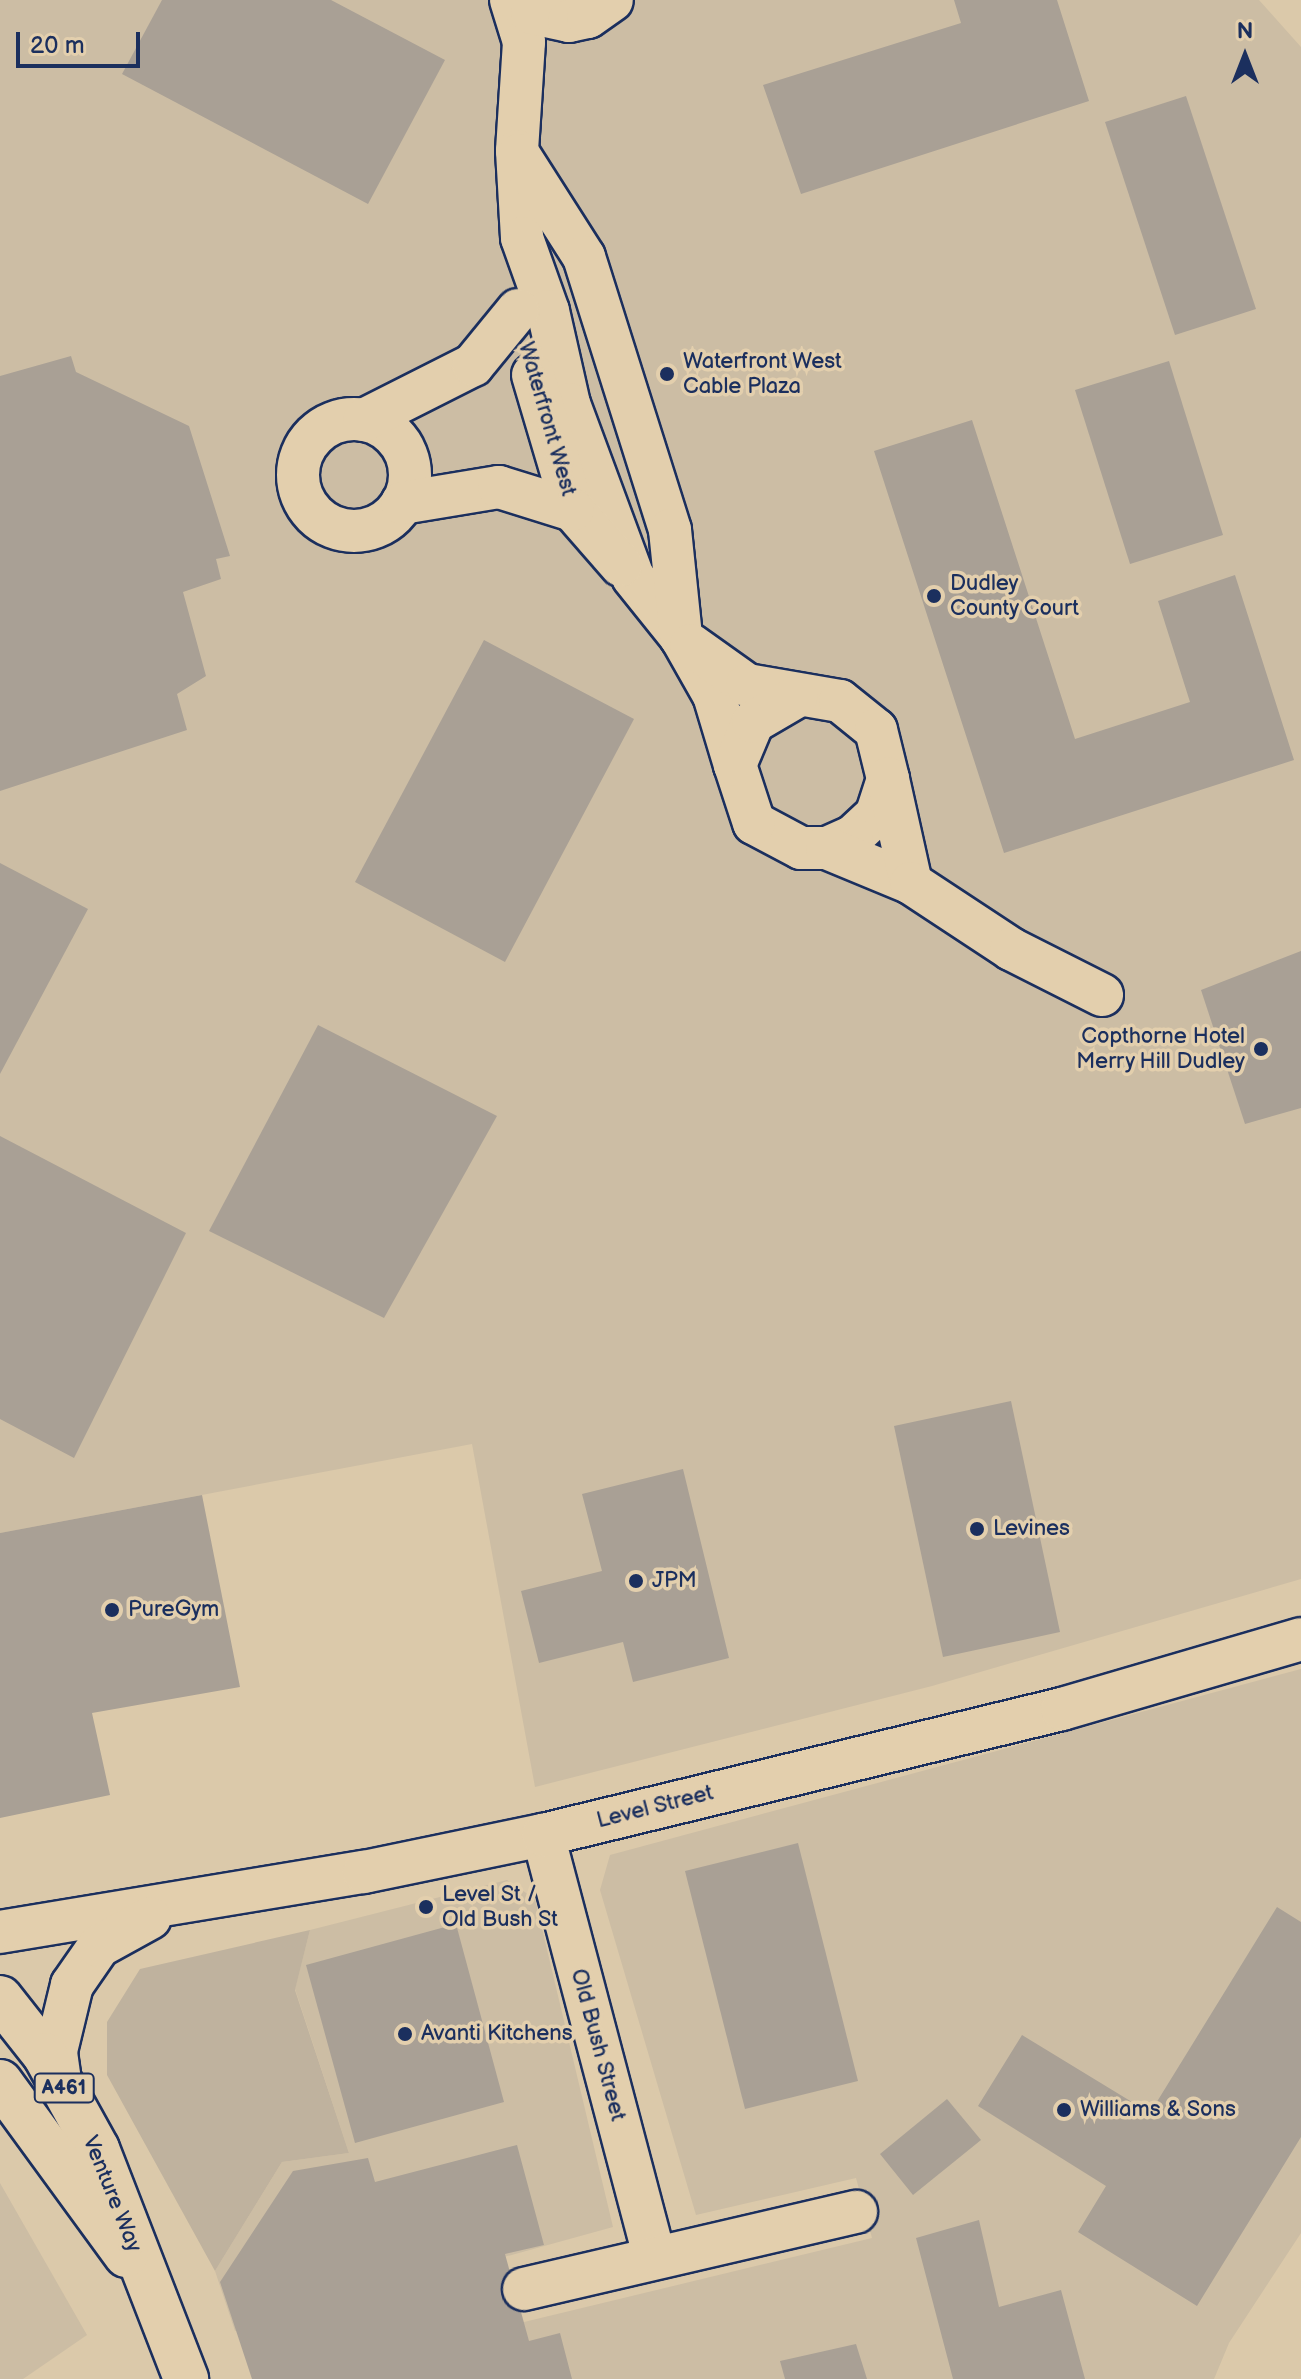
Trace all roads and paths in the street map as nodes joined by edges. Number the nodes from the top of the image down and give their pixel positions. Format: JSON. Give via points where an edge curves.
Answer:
{"nodes":[{"id":1,"x":514,"y":0,"type":"edge"},
{"id":2,"x":600,"y":8,"type":"edge"},
{"id":3,"x":525,"y":71,"type":"junction"},
{"id":4,"x":517,"y":151,"type":"junction"},
{"id":5,"x":522,"y":238,"type":"junction"},
{"id":6,"x":518,"y":310,"type":"junction"},
{"id":7,"x":364,"y":420,"type":"junction"},
{"id":8,"x":402,"y":503,"type":"junction"},
{"id":9,"x":573,"y":510,"type":"junction"},
{"id":10,"x":633,"y":577,"type":"junction"},
{"id":11,"x":681,"y":637,"type":"junction"},
{"id":12,"x":796,"y":697,"type":"junction"},
{"id":13,"x":735,"y":765,"type":"junction"},
{"id":14,"x":888,"y":779,"type":"junction"},
{"id":15,"x":827,"y":848,"type":"junction"},
{"id":16,"x":911,"y":883,"type":"junction"},
{"id":17,"x":1102,"y":995,"type":"dead end"},
{"id":18,"x":1301,"y":1639,"type":"edge"},
{"id":19,"x":543,"y":1835,"type":"junction"},
{"id":20,"x":179,"y":1902,"type":"junction"},
{"id":21,"x":0,"y":1932,"type":"edge"},
{"id":22,"x":0,"y":1998,"type":"edge"},
{"id":23,"x":60,"y":2081,"type":"junction"},
{"id":24,"x":0,"y":2082,"type":"edge"},
{"id":25,"x":856,"y":2212,"type":"dead end"},
{"id":26,"x":654,"y":2256,"type":"junction"},
{"id":27,"x":142,"y":2271,"type":"junction"},
{"id":28,"x":524,"y":2289,"type":"dead end"},
{"id":29,"x":186,"y":2379,"type":"edge"}],
"edges":[{"from":1,"to":2,"type":"street","via":[[550,20]]},
{"from":1,"to":3,"type":"street","name":"Waterfront West"},
{"from":2,"to":3,"type":"street"},
{"from":3,"to":4,"type":"street","name":"Waterfront West"},
{"from":4,"to":5,"type":"street","name":"Waterfront West"},
{"from":4,"to":11,"type":"street","via":[[584,257],[670,530]]},
{"from":5,"to":6,"type":"street","name":"Waterfront West"},
{"from":5,"to":10,"type":"street","name":"Waterfront West","via":[[548,311],[569,404]]},
{"from":6,"to":7,"type":"street","via":[[473,365]]},
{"from":6,"to":9,"type":"street","name":"Waterfront West"},
{"from":7,"to":8,"type":"street","via":[[384,427],[408,461]]},
{"from":7,"to":8,"type":"street","via":[[332,424],[307,443],[298,485],[306,505],[321,520],[358,531],[391,517]]},
{"from":8,"to":9,"type":"street","via":[[499,487]]},
{"from":9,"to":10,"type":"street","name":"Waterfront West"},
{"from":10,"to":11,"type":"street","name":"Waterfront West"},
{"from":11,"to":12,"type":"street","name":"Waterfront West","via":[[747,685]]},
{"from":11,"to":13,"type":"street","name":"Waterfront West","via":[[714,695]]},
{"from":12,"to":13,"type":"street","via":[[753,722]]},
{"from":12,"to":14,"type":"street","via":[[840,701],[876,730]]},
{"from":13,"to":15,"type":"street","via":[[754,823],[801,848]]},
{"from":14,"to":15,"type":"street","via":[[876,815],[852,837]]},
{"from":14,"to":16,"type":"street"},
{"from":15,"to":16,"type":"street"},
{"from":16,"to":17,"type":"street","via":[[1011,949]]},
{"from":18,"to":19,"type":"street","name":"Level Street","via":[[1062,1709]]},
{"from":19,"to":20,"type":"street","name":"Level Street"},
{"from":19,"to":26,"type":"street","name":"Old Bush Street"},
{"from":20,"to":21,"type":"street","name":"Level Street"},
{"from":20,"to":23,"type":"street","via":[[99,1946],[72,1985],[56,2051]]},
{"from":22,"to":23,"type":"main road","name":"Venture Way","number":"A461"},
{"from":23,"to":27,"type":"main road","name":"Venture Way","number":"A461","via":[[129,2224]]},
{"from":24,"to":27,"type":"main road","name":"Venture Way","number":"A461","via":[[105,2232]]},
{"from":25,"to":26,"type":"street"},
{"from":26,"to":28,"type":"street"},
{"from":27,"to":29,"type":"main road","name":"Venture Way","number":"A461"}]}
